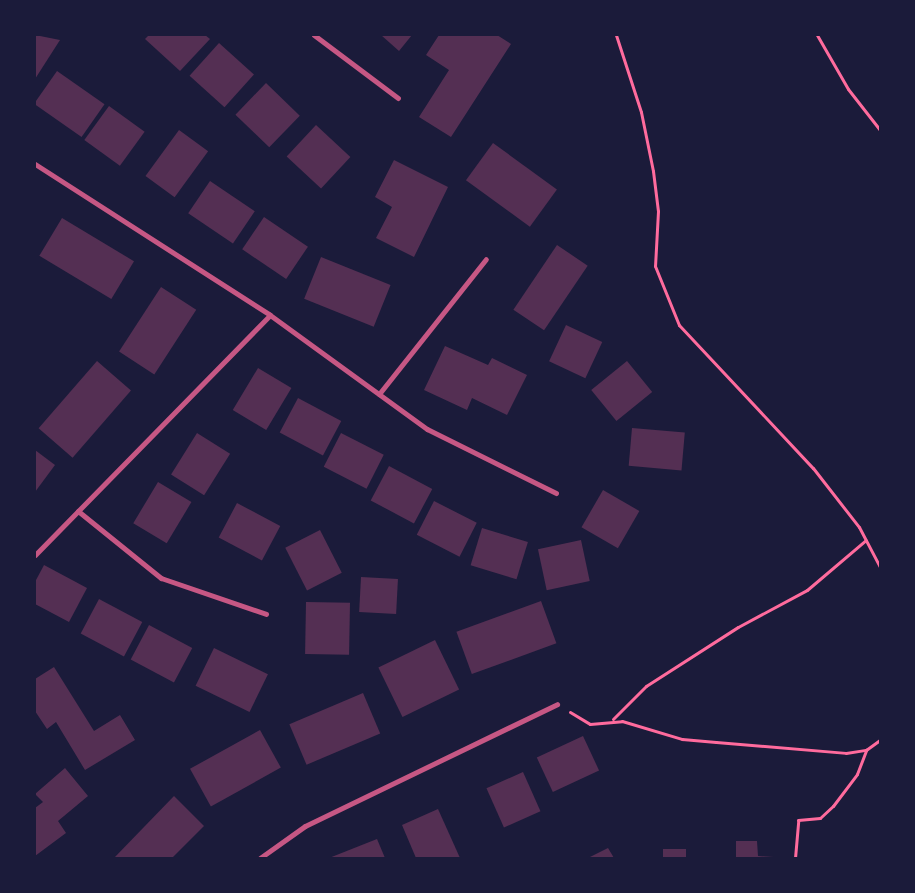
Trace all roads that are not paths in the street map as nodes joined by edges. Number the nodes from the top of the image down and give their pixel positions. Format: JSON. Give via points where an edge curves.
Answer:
{"nodes":[{"id":1,"x":314,"y":35,"type":"edge"},
{"id":2,"x":398,"y":98,"type":"dead end"},
{"id":3,"x":35,"y":164,"type":"edge"},
{"id":4,"x":486,"y":259,"type":"dead end"},
{"id":5,"x":270,"y":315,"type":"junction"},
{"id":6,"x":379,"y":394,"type":"junction"},
{"id":7,"x":556,"y":493,"type":"dead end"},
{"id":8,"x":78,"y":510,"type":"junction"},
{"id":9,"x":35,"y":555,"type":"edge"},
{"id":10,"x":266,"y":614,"type":"dead end"},
{"id":11,"x":557,"y":704,"type":"road end"},
{"id":12,"x":260,"y":858,"type":"edge"}],
"edges":[{"from":1,"to":2,"type":"street"},
{"from":3,"to":5,"type":"street"},
{"from":4,"to":6,"type":"street"},
{"from":5,"to":6,"type":"street"},
{"from":5,"to":8,"type":"street"},
{"from":6,"to":7,"type":"street","via":[[427,429]]},
{"from":8,"to":9,"type":"street"},
{"from":8,"to":10,"type":"street","via":[[161,578]]},
{"from":11,"to":12,"type":"street","via":[[305,826]]}]}
